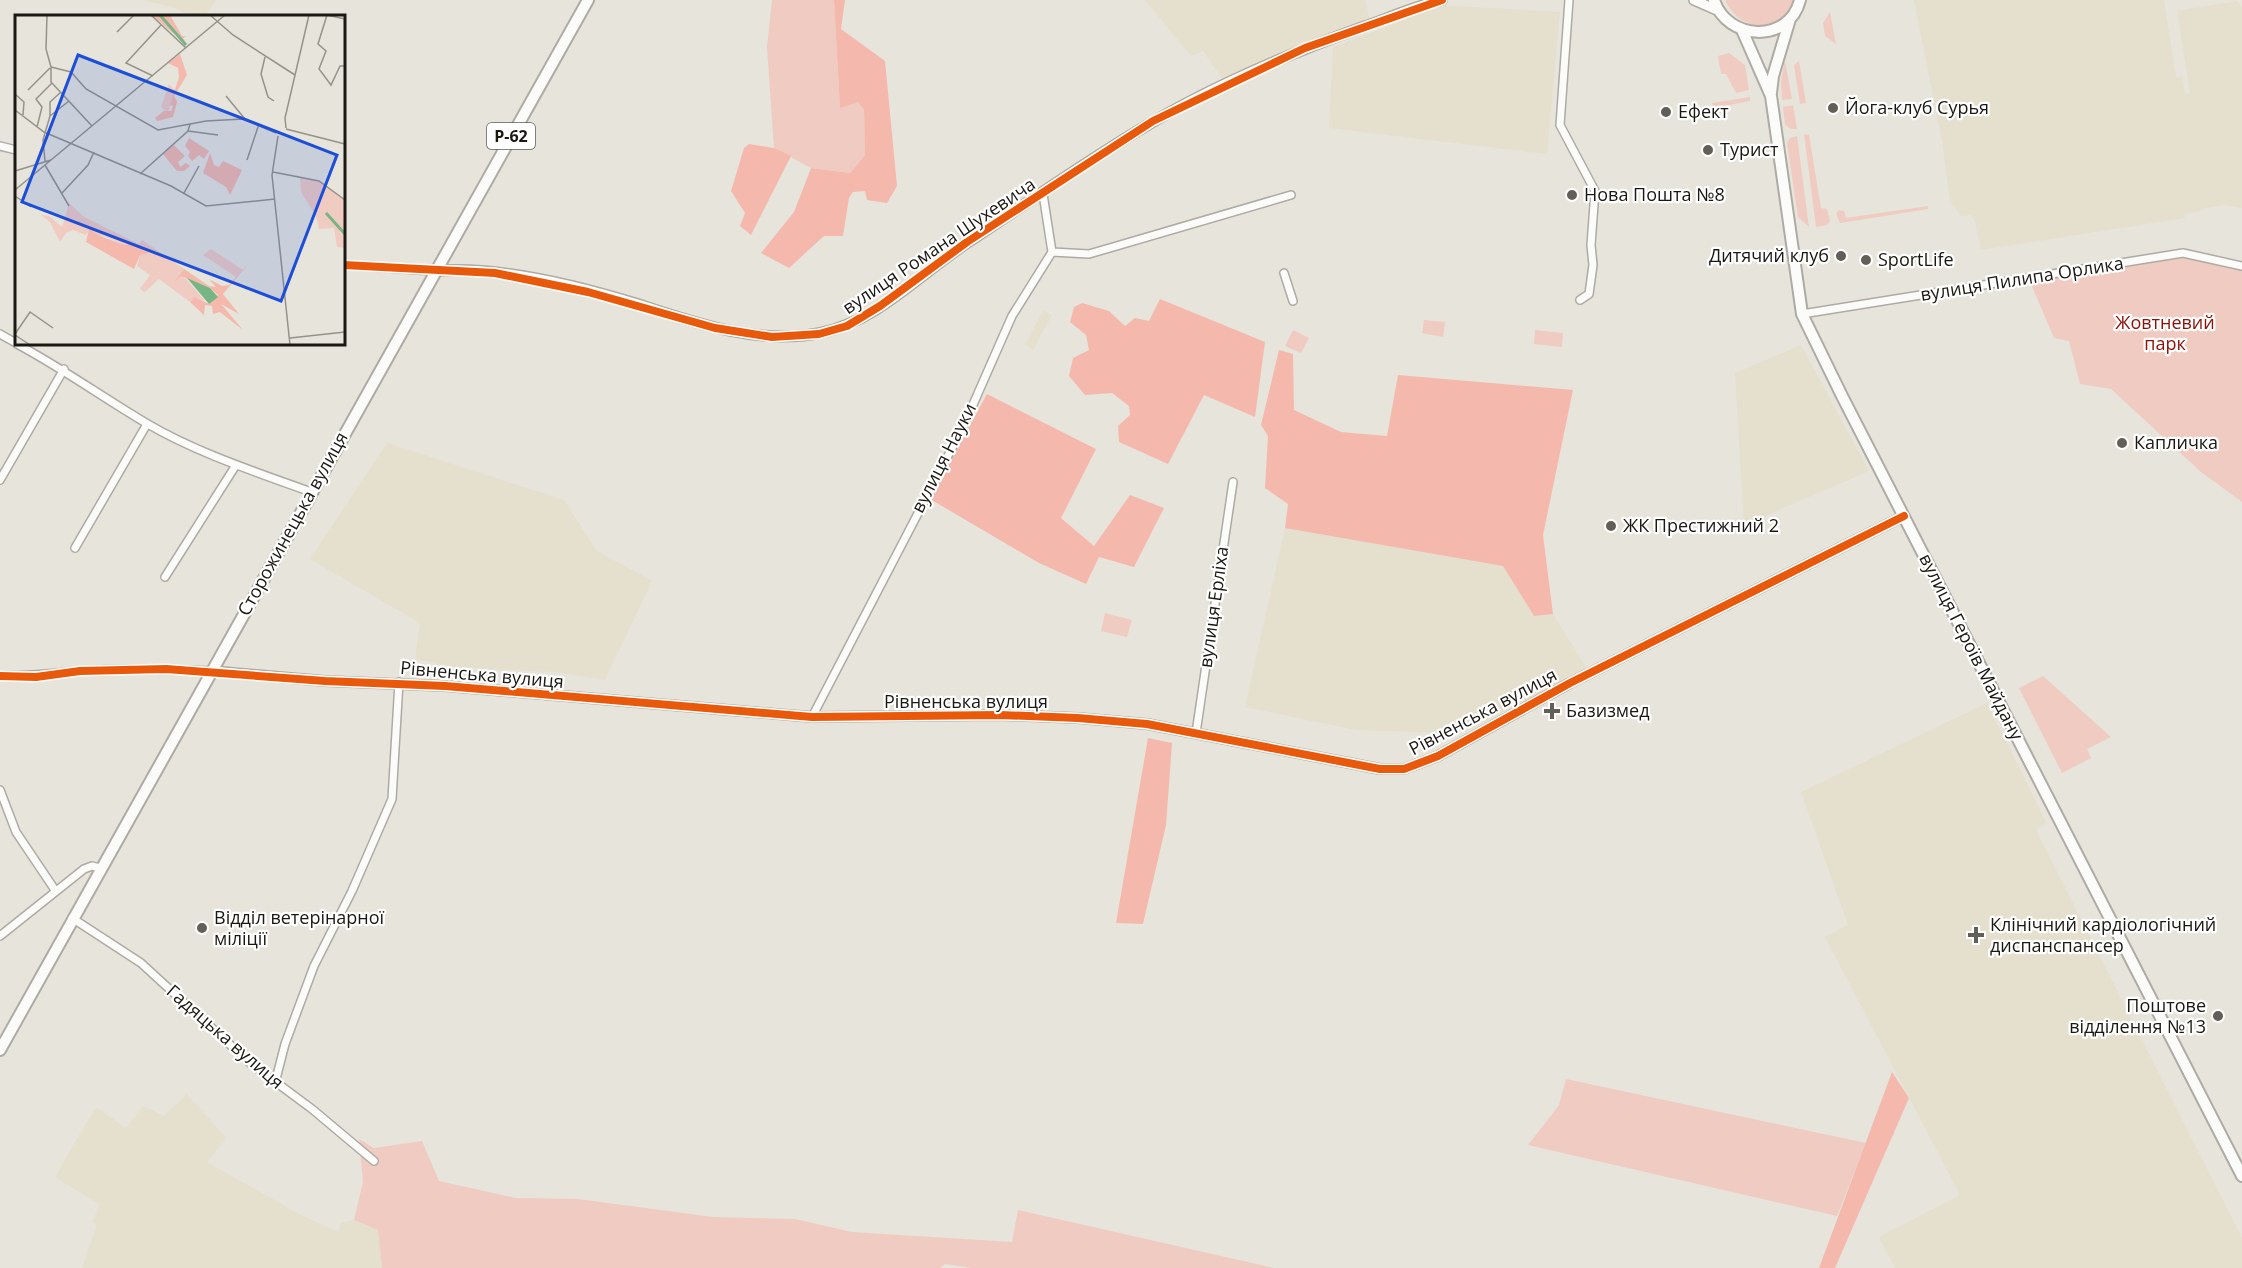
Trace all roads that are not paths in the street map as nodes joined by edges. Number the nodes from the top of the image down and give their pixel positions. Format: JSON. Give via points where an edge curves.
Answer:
{"nodes":[{"id":1,"x":588,"y":0,"type":"edge"},
{"id":2,"x":1442,"y":0,"type":"edge"},
{"id":3,"x":1569,"y":0,"type":"edge"},
{"id":4,"x":1694,"y":0,"type":"edge"},
{"id":5,"x":1714,"y":0,"type":"edge"},
{"id":6,"x":1802,"y":2,"type":"edge"},
{"id":7,"x":1720,"y":11,"type":"junction"},
{"id":8,"x":1790,"y":19,"type":"junction"},
{"id":9,"x":1742,"y":30,"type":"junction"},
{"id":10,"x":1771,"y":96,"type":"junction"},
{"id":11,"x":0,"y":146,"type":"edge"},
{"id":12,"x":15,"y":150,"type":"edge"},
{"id":13,"x":1043,"y":194,"type":"junction"},
{"id":14,"x":1291,"y":195,"type":"dead end"},
{"id":15,"x":1052,"y":252,"type":"junction"},
{"id":16,"x":345,"y":265,"type":"edge"},
{"id":17,"x":2242,"y":266,"type":"edge"},
{"id":18,"x":434,"y":271,"type":"junction"},
{"id":19,"x":1284,"y":273,"type":"dead end"},
{"id":20,"x":1580,"y":300,"type":"dead end"},
{"id":21,"x":1293,"y":301,"type":"dead end"},
{"id":22,"x":1802,"y":314,"type":"junction"},
{"id":23,"x":0,"y":334,"type":"edge"},
{"id":24,"x":15,"y":342,"type":"edge"},
{"id":25,"x":21,"y":345,"type":"edge"},
{"id":26,"x":64,"y":369,"type":"junction"},
{"id":27,"x":147,"y":424,"type":"junction"},
{"id":28,"x":236,"y":465,"type":"junction"},
{"id":29,"x":0,"y":480,"type":"edge"},
{"id":30,"x":1233,"y":482,"type":"dead end"},
{"id":31,"x":311,"y":492,"type":"junction"},
{"id":32,"x":1904,"y":516,"type":"junction"},
{"id":33,"x":75,"y":548,"type":"dead end"},
{"id":34,"x":165,"y":577,"type":"dead end"},
{"id":35,"x":211,"y":671,"type":"junction"},
{"id":36,"x":0,"y":676,"type":"edge"},
{"id":37,"x":399,"y":682,"type":"junction"},
{"id":38,"x":812,"y":717,"type":"junction"},
{"id":39,"x":1196,"y":733,"type":"junction"},
{"id":40,"x":0,"y":790,"type":"edge"},
{"id":41,"x":100,"y":868,"type":"junction"},
{"id":42,"x":55,"y":890,"type":"junction"},
{"id":43,"x":72,"y":918,"type":"junction"},
{"id":44,"x":0,"y":936,"type":"edge"},
{"id":45,"x":0,"y":1050,"type":"edge"},
{"id":46,"x":275,"y":1083,"type":"junction"},
{"id":47,"x":374,"y":1161,"type":"dead end"},
{"id":48,"x":2242,"y":1176,"type":"edge"}],
"edges":[{"from":1,"to":18,"type":"main road","name":"Сторожинецька вулиця","number":"Р-62"},
{"from":2,"to":13,"type":"street","name":"вулиця Романа Шухевича","via":[[1305,48],[1214,91],[1153,122]]},
{"from":3,"to":20,"type":"street","via":[[1560,125],[1595,191],[1592,275],[1589,294]]},
{"from":4,"to":7,"type":"street"},
{"from":5,"to":7,"type":"main road"},
{"from":6,"to":8,"type":"main road"},
{"from":7,"to":9,"type":"main road"},
{"from":8,"to":9,"type":"main road","via":[[1767,32]]},
{"from":8,"to":10,"type":"main road"},
{"from":9,"to":10,"type":"main road"},
{"from":10,"to":22,"type":"main road","name":"вулиця Героїв Майдану"},
{"from":11,"to":12,"type":"street"},
{"from":13,"to":15,"type":"street"},
{"from":13,"to":18,"type":"street","name":"вулиця Романа Шухевича","via":[[967,242],[880,306],[847,326],[819,334],[772,337],[715,328],[544,281],[465,270]]},
{"from":14,"to":15,"type":"street","via":[[1089,254]]},
{"from":15,"to":38,"type":"street","name":"вулиця Науки","via":[[1012,316],[963,425]]},
{"from":16,"to":18,"type":"street","name":"вулиця Романа Шухевича"},
{"from":17,"to":22,"type":"street","name":"вулиця Пилипа Орлика","via":[[2183,253]]},
{"from":18,"to":31,"type":"main road","name":"Сторожинецька вулиця","number":"Р-62"},
{"from":19,"to":21,"type":"street"},
{"from":22,"to":32,"type":"main road","name":"вулиця Героїв Майдану"},
{"from":23,"to":24,"type":"street"},
{"from":25,"to":26,"type":"street"},
{"from":26,"to":27,"type":"street"},
{"from":26,"to":29,"type":"street"},
{"from":27,"to":28,"type":"street"},
{"from":27,"to":33,"type":"street"},
{"from":28,"to":31,"type":"street"},
{"from":28,"to":34,"type":"street"},
{"from":30,"to":39,"type":"street","name":"вулиця Ерліха"},
{"from":31,"to":35,"type":"main road","name":"Сторожинецька вулиця","number":"Р-62"},
{"from":32,"to":39,"type":"street","name":"Рівненська вулиця","via":[[1570,683],[1438,756],[1404,769],[1380,769]]},
{"from":32,"to":48,"type":"main road","name":"вулиця Героїв Майдану"},
{"from":35,"to":36,"type":"street","name":"Рівненська вулиця","via":[[80,671],[36,677]]},
{"from":35,"to":37,"type":"street","name":"Рівненська вулиця","via":[[325,681]]},
{"from":35,"to":41,"type":"main road","name":"Сторожинецька вулиця","number":"Р-62"},
{"from":37,"to":38,"type":"street","name":"Рівненська вулиця"},
{"from":37,"to":46,"type":"street","via":[[392,799],[314,966]]},
{"from":38,"to":39,"type":"street","name":"Рівненська вулиця","via":[[1078,718]]},
{"from":40,"to":42,"type":"street","via":[[16,832]]},
{"from":41,"to":42,"type":"street","via":[[84,869]]},
{"from":41,"to":43,"type":"main road","name":"Сторожинецька вулиця","number":"Р-62"},
{"from":42,"to":44,"type":"street"},
{"from":43,"to":45,"type":"main road","name":"Сторожинецька вулиця","number":"Р-62"},
{"from":43,"to":46,"type":"street","name":"Гадяцька вулиця","via":[[141,963]]},
{"from":46,"to":47,"type":"street","name":"Гадяцька вулиця"}]}
